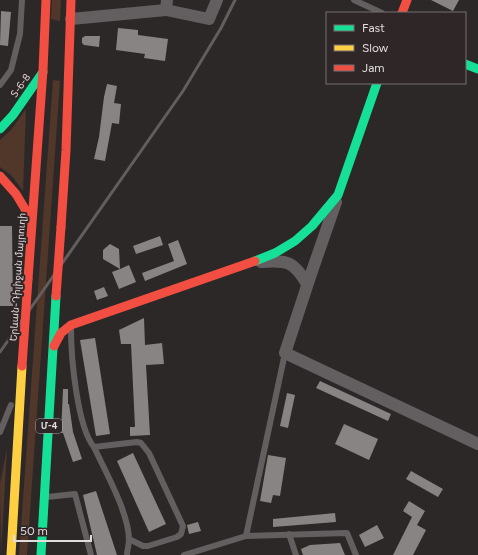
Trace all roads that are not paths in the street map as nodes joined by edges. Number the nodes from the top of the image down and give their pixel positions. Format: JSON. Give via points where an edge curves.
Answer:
{"nodes":[{"id":1,"x":22,"y":0,"type":"edge"},
{"id":2,"x":46,"y":0,"type":"edge"},
{"id":3,"x":71,"y":0,"type":"edge"},
{"id":4,"x":216,"y":0,"type":"edge"},
{"id":5,"x":354,"y":0,"type":"edge"},
{"id":6,"x":407,"y":0,"type":"edge"},
{"id":7,"x":166,"y":5,"type":"edge"},
{"id":8,"x":380,"y":12,"type":"edge"},
{"id":9,"x":402,"y":12,"type":"edge"},
{"id":10,"x":71,"y":19,"type":"junction"},
{"id":11,"x":466,"y":64,"type":"edge"},
{"id":12,"x":478,"y":69,"type":"edge"},
{"id":13,"x":43,"y":72,"type":"junction"},
{"id":14,"x":377,"y":84,"type":"edge"},
{"id":15,"x":0,"y":85,"type":"edge"},
{"id":16,"x":0,"y":129,"type":"edge"},
{"id":17,"x":0,"y":176,"type":"edge"},
{"id":18,"x":338,"y":195,"type":"junction"},
{"id":19,"x":31,"y":219,"type":"junction"},
{"id":20,"x":252,"y":262,"type":"junction"},
{"id":21,"x":307,"y":284,"type":"junction"},
{"id":22,"x":56,"y":296,"type":"junction"},
{"id":23,"x":68,"y":317,"type":"junction"},
{"id":24,"x":54,"y":346,"type":"junction"},
{"id":25,"x":285,"y":353,"type":"junction"},
{"id":26,"x":22,"y":379,"type":"junction"},
{"id":27,"x":0,"y":432,"type":"edge"},
{"id":28,"x":478,"y":444,"type":"edge"},
{"id":29,"x":94,"y":447,"type":"junction"},
{"id":30,"x":46,"y":497,"type":"junction"},
{"id":31,"x":289,"y":534,"type":"junction"},
{"id":32,"x":246,"y":536,"type":"junction"},
{"id":33,"x":129,"y":539,"type":"junction"},
{"id":34,"x":200,"y":553,"type":"edge"},
{"id":35,"x":11,"y":555,"type":"edge"},
{"id":36,"x":41,"y":555,"type":"edge"},
{"id":37,"x":91,"y":555,"type":"edge"},
{"id":38,"x":127,"y":555,"type":"edge"},
{"id":39,"x":184,"y":555,"type":"edge"},
{"id":40,"x":296,"y":555,"type":"edge"},
{"id":41,"x":356,"y":555,"type":"edge"}],
"edges":[{"from":1,"to":15,"type":"lane","via":[[20,34],[11,70]]},
{"from":2,"to":13,"type":"main road","name":"Երևան-Դիլիջան մայրուղի"},
{"from":3,"to":10,"type":"main road","number":"Մ-4"},
{"from":4,"to":7,"type":"street","via":[[209,19]]},
{"from":5,"to":8,"type":"lane"},
{"from":6,"to":9,"type":"main road"},
{"from":7,"to":10,"type":"street"},
{"from":10,"to":22,"type":"main road","number":"Մ-4","bridge":true,"via":[[66,150]]},
{"from":11,"to":12,"type":"main road"},
{"from":13,"to":16,"type":"main road","name":"Տ-6-8","number":"Տ-6-8"},
{"from":13,"to":19,"type":"main road","name":"Երևան-Դիլիջան մայրուղի"},
{"from":14,"to":18,"type":"main road"},
{"from":17,"to":19,"type":"main road","via":[[16,194]]},
{"from":18,"to":20,"type":"main road","via":[[312,226],[295,241],[275,253]]},
{"from":18,"to":21,"type":"street"},
{"from":19,"to":26,"type":"main road","name":"Երևան-Դիլիջան մայրուղի","bridge":true},
{"from":20,"to":21,"type":"street","via":[[284,262],[294,266]]},
{"from":20,"to":23,"type":"main road","via":[[81,321]]},
{"from":21,"to":25,"type":"street"},
{"from":22,"to":23,"type":"main road"},
{"from":22,"to":24,"type":"main road","number":"Մ-4"},
{"from":23,"to":24,"type":"main road"},
{"from":23,"to":29,"type":"lane","via":[[75,380],[84,427]]},
{"from":24,"to":30,"type":"main road","number":"Մ-4"},
{"from":25,"to":28,"type":"street"},
{"from":25,"to":32,"type":"lane"},
{"from":26,"to":27,"type":"lane"},
{"from":26,"to":35,"type":"main road","name":"Երևան-Դիլիջան մայրուղի"},
{"from":29,"to":33,"type":"lane","via":[[121,506]]},
{"from":29,"to":33,"type":"lane","via":[[141,443],[149,453],[183,526],[181,534],[177,537],[148,546],[142,546]]},
{"from":30,"to":36,"type":"main road","number":"Մ-4"},
{"from":30,"to":37,"type":"lane","via":[[75,494]]},
{"from":31,"to":32,"type":"lane"},
{"from":31,"to":40,"type":"lane"},
{"from":31,"to":41,"type":"lane","via":[[347,533]]},
{"from":32,"to":34,"type":"lane"},
{"from":33,"to":38,"type":"lane"},
{"from":34,"to":39,"type":"lane"}]}
